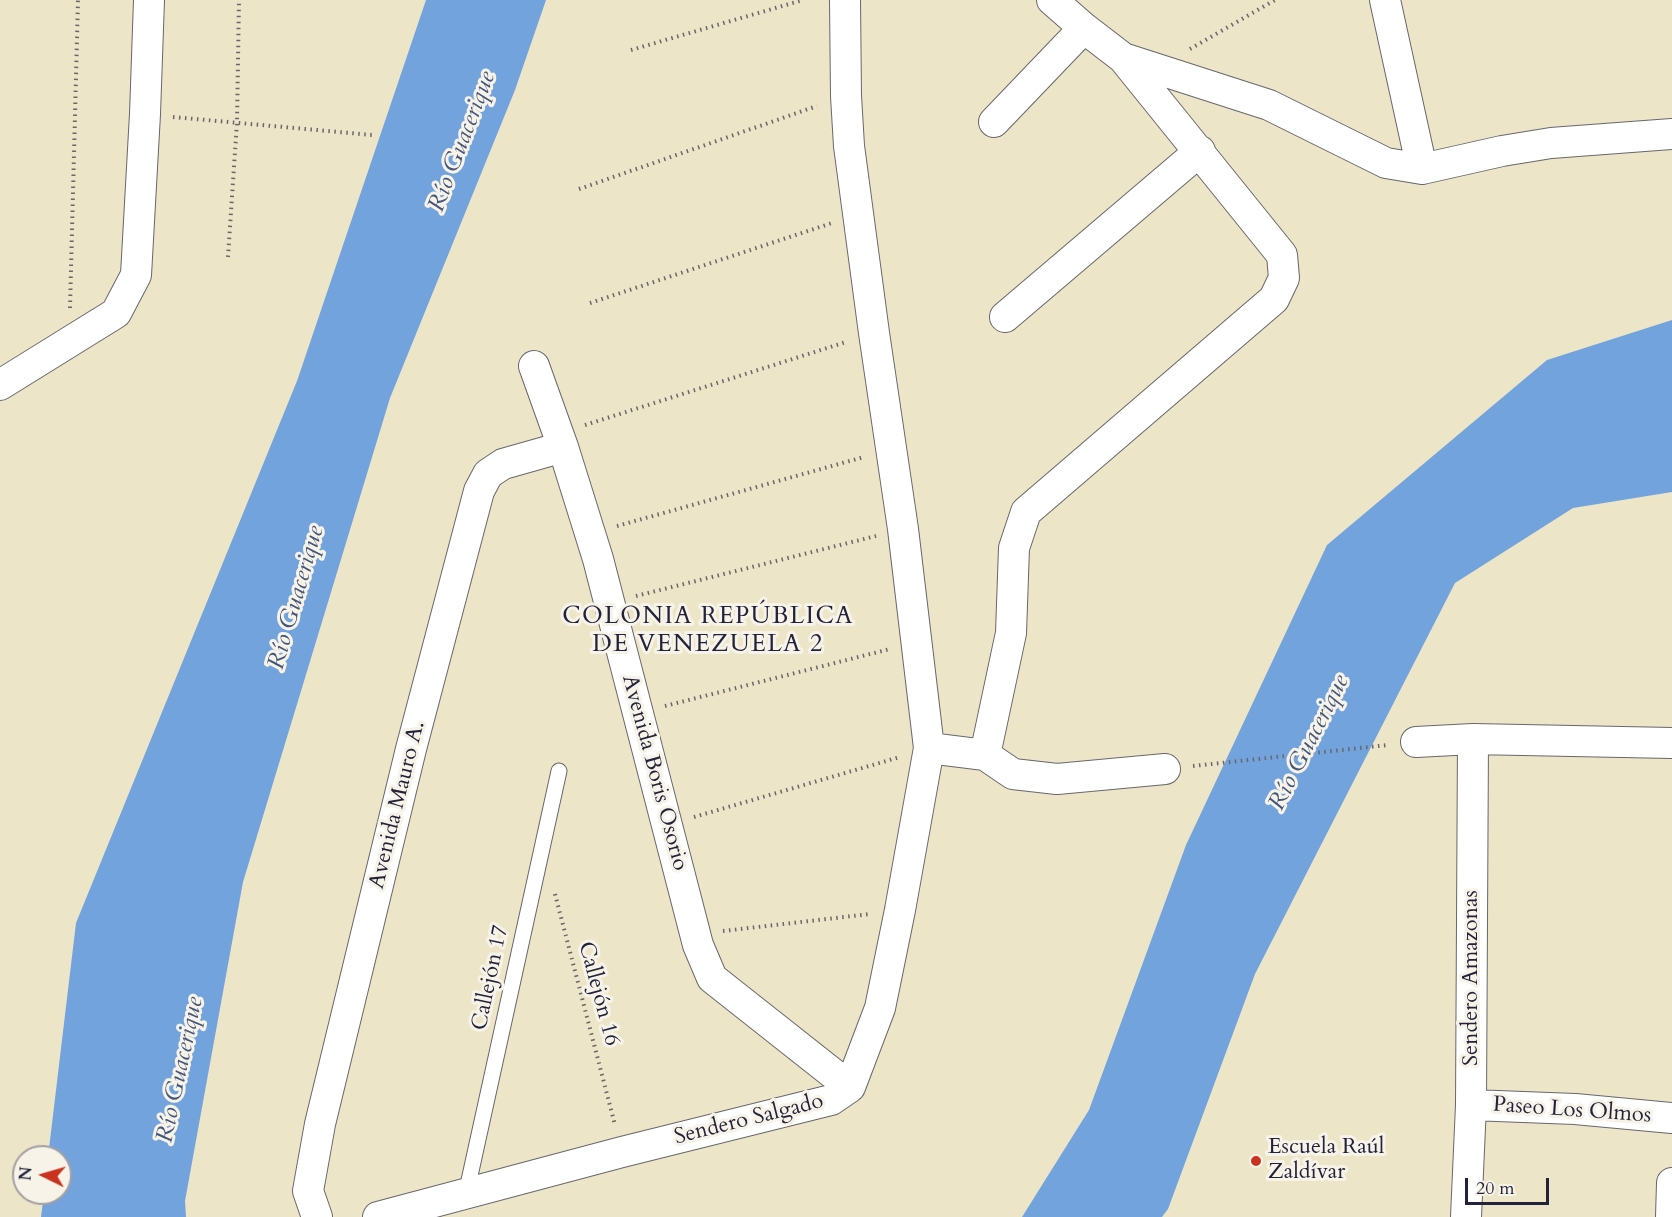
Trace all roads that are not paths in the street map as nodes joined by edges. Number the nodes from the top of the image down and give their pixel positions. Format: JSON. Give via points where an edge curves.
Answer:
{"nodes":[{"id":1,"x":149,"y":0,"type":"edge"},
{"id":2,"x":845,"y":0,"type":"edge"},
{"id":3,"x":1052,"y":0,"type":"edge"},
{"id":4,"x":1385,"y":0,"type":"edge"},
{"id":5,"x":1084,"y":28,"type":"junction"},
{"id":6,"x":1123,"y":58,"type":"junction"},
{"id":7,"x":994,"y":122,"type":"dead end"},
{"id":8,"x":1672,"y":134,"type":"edge"},
{"id":9,"x":1200,"y":151,"type":"junction"},
{"id":10,"x":1422,"y":169,"type":"junction"},
{"id":11,"x":1005,"y":317,"type":"dead end"},
{"id":12,"x":534,"y":366,"type":"dead end"},
{"id":13,"x":0,"y":385,"type":"edge"},
{"id":14,"x":561,"y":440,"type":"junction"},
{"id":15,"x":1473,"y":739,"type":"junction"},
{"id":16,"x":1416,"y":742,"type":"road end"},
{"id":17,"x":1672,"y":743,"type":"edge"},
{"id":18,"x":928,"y":748,"type":"junction"},
{"id":19,"x":985,"y":755,"type":"junction"},
{"id":20,"x":1165,"y":769,"type":"road end"},
{"id":21,"x":559,"y":771,"type":"dead end"},
{"id":22,"x":850,"y":1087,"type":"junction"},
{"id":23,"x":1472,"y":1105,"type":"junction"},
{"id":24,"x":1672,"y":1118,"type":"edge"},
{"id":25,"x":1672,"y":1183,"type":"edge"},
{"id":26,"x":466,"y":1194,"type":"junction"},
{"id":27,"x":317,"y":1217,"type":"edge"},
{"id":28,"x":378,"y":1217,"type":"edge"},
{"id":29,"x":1466,"y":1217,"type":"edge"},
{"id":30,"x":1671,"y":1217,"type":"edge"}],
"edges":[{"from":1,"to":13,"type":"street","via":[[136,275],[116,313]]},
{"from":2,"to":18,"type":"street","name":"Sendero Salgado","via":[[849,146],[903,529]]},
{"from":3,"to":5,"type":"street"},
{"from":4,"to":10,"type":"street"},
{"from":5,"to":6,"type":"street"},
{"from":5,"to":7,"type":"street"},
{"from":6,"to":9,"type":"street"},
{"from":6,"to":10,"type":"street","via":[[1269,105],[1386,163]]},
{"from":8,"to":10,"type":"street","via":[[1551,142]]},
{"from":9,"to":11,"type":"street"},
{"from":9,"to":19,"type":"street","via":[[1282,255],[1284,278],[1274,298],[1026,513],[1014,548],[1011,633]]},
{"from":12,"to":14,"type":"street","name":"Avenida Boris Osorio"},
{"from":14,"to":22,"type":"street","name":"Avenida Boris Osorio","via":[[609,603],[695,934],[712,978]]},
{"from":14,"to":27,"type":"street","name":"Avenida Mauro A.","via":[[503,464],[488,474],[480,491],[320,1124],[308,1191]]},
{"from":15,"to":16,"type":"street"},
{"from":15,"to":17,"type":"street"},
{"from":15,"to":23,"type":"street","name":"Sendero Amazonas"},
{"from":18,"to":19,"type":"street"},
{"from":18,"to":22,"type":"street","name":"Sendero Salgado","via":[[880,1008]]},
{"from":19,"to":20,"type":"street","via":[[1013,774],[1057,779]]},
{"from":21,"to":26,"type":"lane","name":"Callejón 17"},
{"from":22,"to":26,"type":"street","name":"Sendero Salgado","via":[[831,1100]]},
{"from":23,"to":24,"type":"street","name":"Paseo Los Olmos"},
{"from":23,"to":29,"type":"street","name":"Sendero Amazonas"},
{"from":25,"to":30,"type":"street"},
{"from":26,"to":28,"type":"street","name":"Sendero Salgado"}]}
